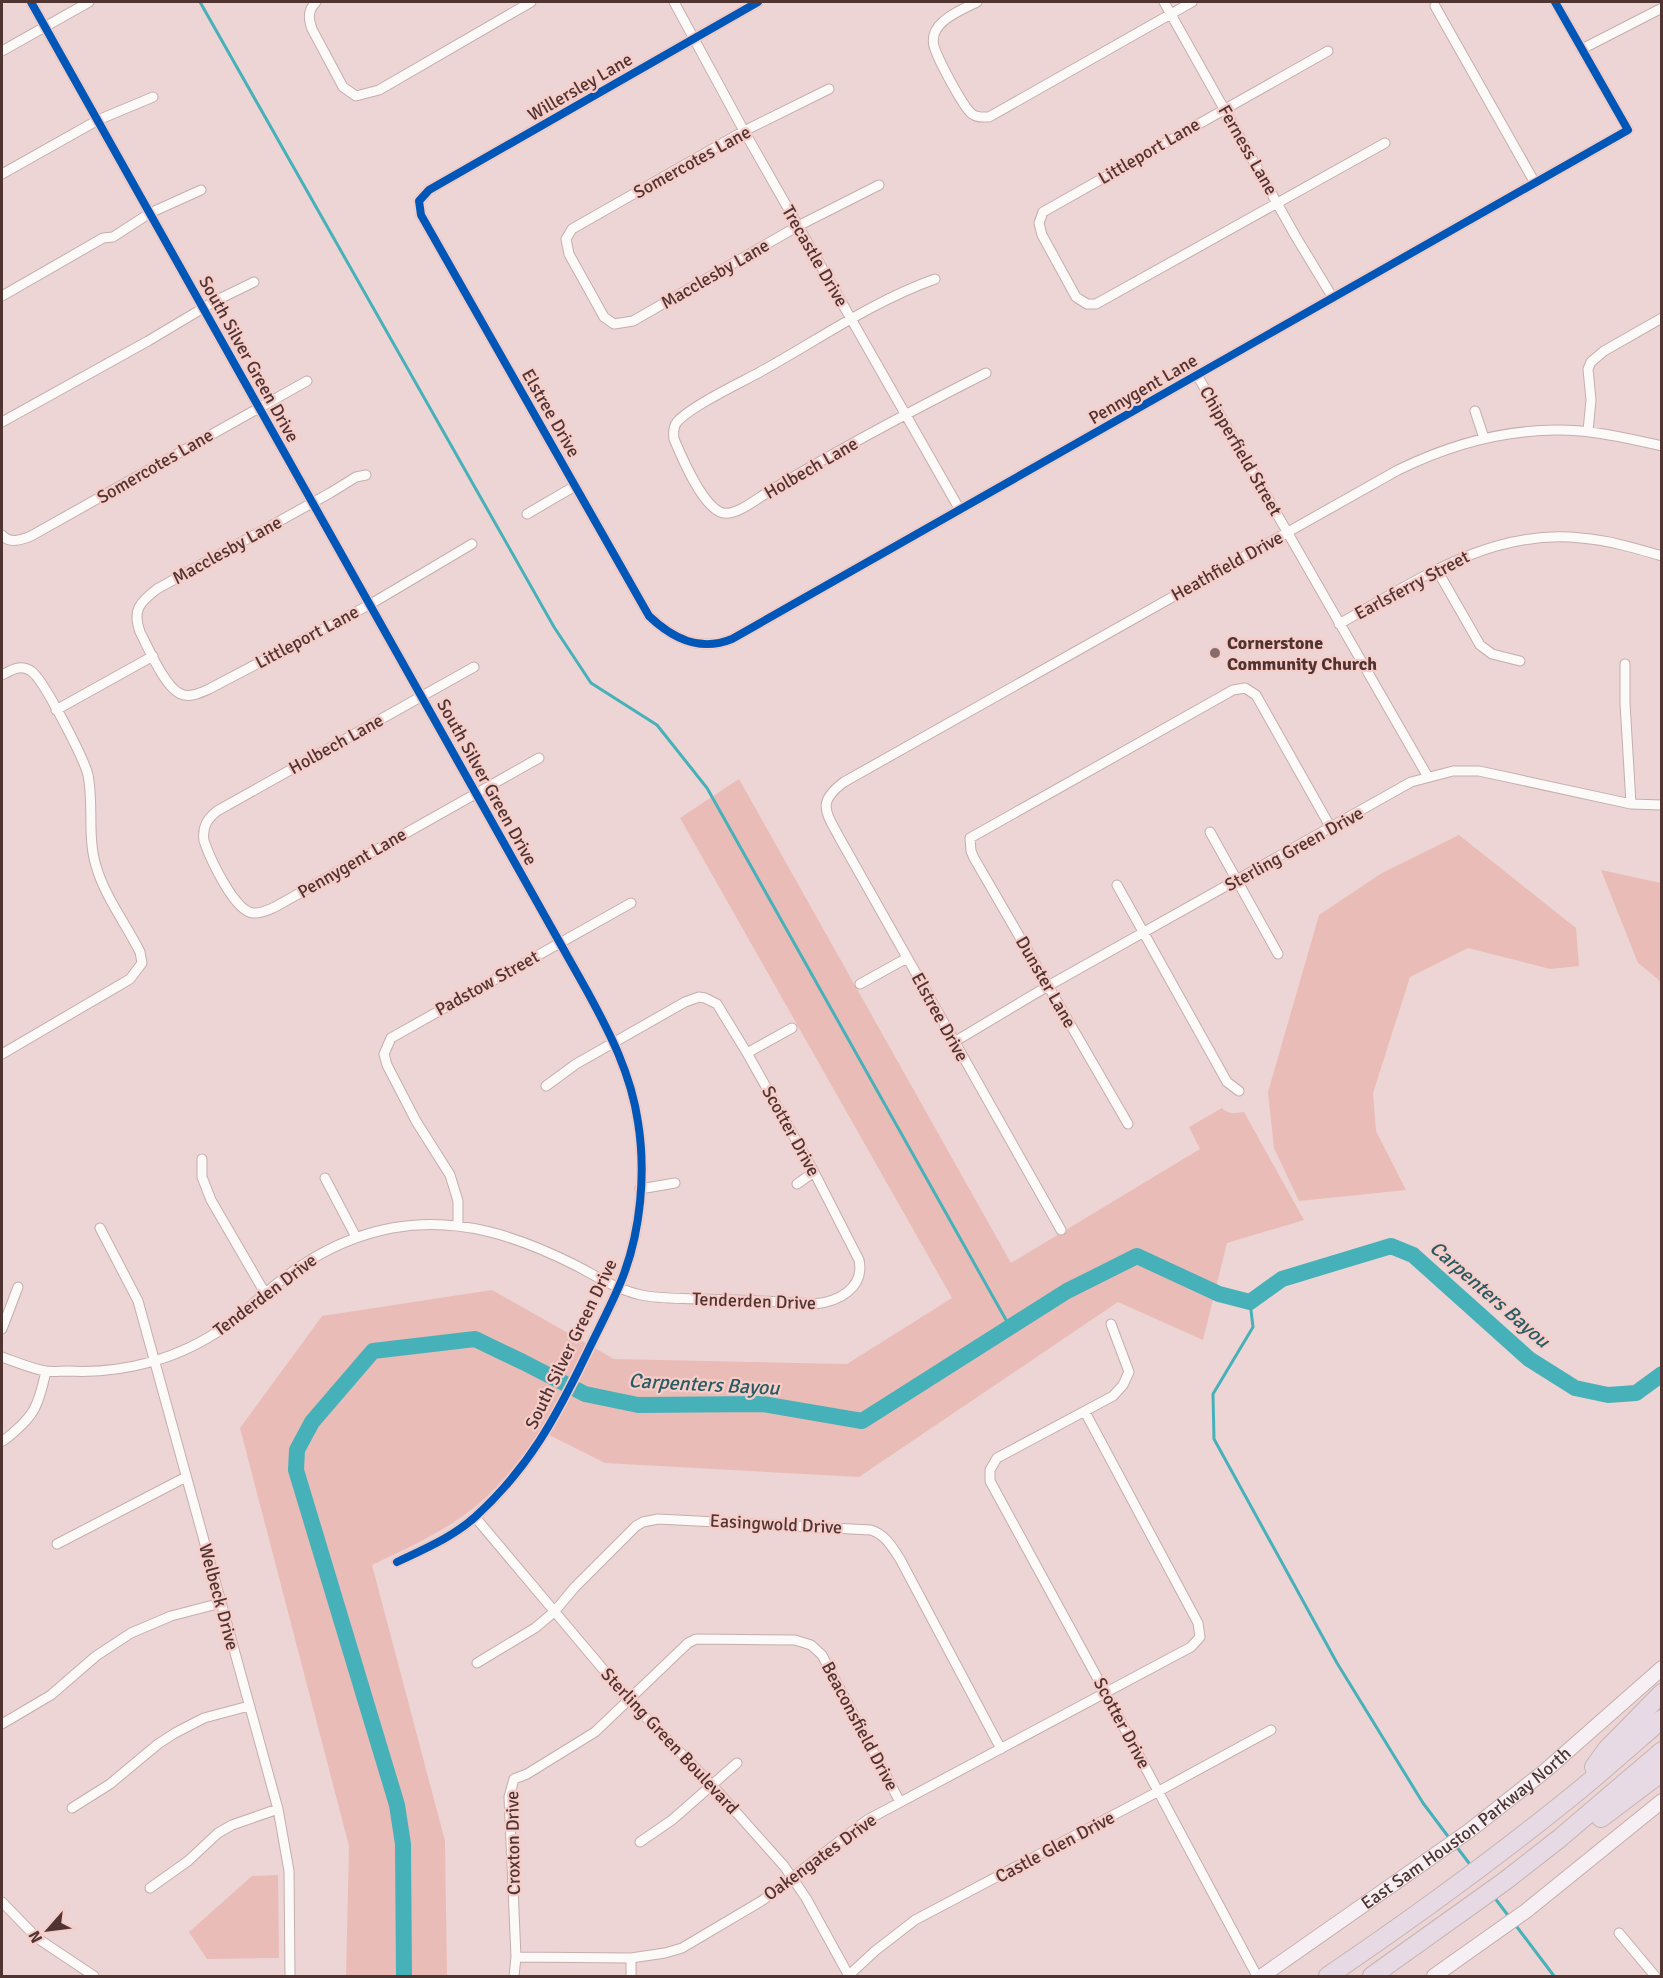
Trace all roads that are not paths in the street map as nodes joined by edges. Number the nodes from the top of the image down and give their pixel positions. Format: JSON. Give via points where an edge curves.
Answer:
{"nodes":[{"id":1,"x":31,"y":2,"type":"edge"},
{"id":2,"x":89,"y":2,"type":"edge"},
{"id":3,"x":531,"y":2,"type":"edge"},
{"id":4,"x":674,"y":2,"type":"edge"},
{"id":5,"x":758,"y":2,"type":"edge"},
{"id":6,"x":977,"y":2,"type":"edge"},
{"id":7,"x":1164,"y":2,"type":"edge"},
{"id":8,"x":1192,"y":2,"type":"edge"},
{"id":9,"x":1555,"y":2,"type":"edge"},
{"id":10,"x":314,"y":5,"type":"edge"},
{"id":11,"x":1435,"y":6,"type":"dead end"},
{"id":12,"x":1662,"y":8,"type":"edge"},
{"id":13,"x":1170,"y":14,"type":"junction"},
{"id":14,"x":45,"y":26,"type":"junction"},
{"id":15,"x":695,"y":39,"type":"junction"},
{"id":16,"x":1582,"y":49,"type":"junction"},
{"id":17,"x":2,"y":51,"type":"edge"},
{"id":18,"x":1328,"y":51,"type":"dead end"},
{"id":19,"x":829,"y":89,"type":"dead end"},
{"id":20,"x":153,"y":97,"type":"dead end"},
{"id":21,"x":1224,"y":108,"type":"junction"},
{"id":22,"x":98,"y":120,"type":"junction"},
{"id":23,"x":744,"y":131,"type":"junction"},
{"id":24,"x":1385,"y":143,"type":"dead end"},
{"id":25,"x":2,"y":174,"type":"edge"},
{"id":26,"x":1535,"y":183,"type":"junction"},
{"id":27,"x":879,"y":185,"type":"dead end"},
{"id":28,"x":201,"y":190,"type":"dead end"},
{"id":29,"x":419,"y":201,"type":"joint"},
{"id":30,"x":1277,"y":202,"type":"junction"},
{"id":31,"x":150,"y":213,"type":"junction"},
{"id":32,"x":798,"y":226,"type":"junction"},
{"id":33,"x":935,"y":279,"type":"dead end"},
{"id":34,"x":254,"y":282,"type":"dead end"},
{"id":35,"x":2,"y":296,"type":"edge"},
{"id":36,"x":1333,"y":298,"type":"junction"},
{"id":37,"x":203,"y":308,"type":"junction"},
{"id":38,"x":1662,"y":318,"type":"edge"},
{"id":39,"x":851,"y":319,"type":"junction"},
{"id":40,"x":614,"y":324,"type":"joint"},
{"id":41,"x":986,"y":373,"type":"dead end"},
{"id":42,"x":1197,"y":375,"type":"junction"},
{"id":43,"x":307,"y":381,"type":"dead end"},
{"id":44,"x":259,"y":407,"type":"junction"},
{"id":45,"x":1475,"y":411,"type":"dead end"},
{"id":46,"x":905,"y":414,"type":"junction"},
{"id":47,"x":2,"y":422,"type":"edge"},
{"id":48,"x":1588,"y":431,"type":"junction"},
{"id":49,"x":1484,"y":438,"type":"junction"},
{"id":50,"x":1662,"y":446,"type":"edge"},
{"id":51,"x":366,"y":475,"type":"dead end"},
{"id":52,"x":575,"y":486,"type":"junction"},
{"id":53,"x":312,"y":502,"type":"junction"},
{"id":54,"x":960,"y":510,"type":"junction"},
{"id":55,"x":527,"y":514,"type":"dead end"},
{"id":56,"x":1287,"y":533,"type":"junction"},
{"id":57,"x":2,"y":535,"type":"edge"},
{"id":58,"x":472,"y":544,"type":"dead end"},
{"id":59,"x":1662,"y":556,"type":"edge"},
{"id":60,"x":1437,"y":570,"type":"junction"},
{"id":61,"x":369,"y":605,"type":"junction"},
{"id":62,"x":1340,"y":624,"type":"junction"},
{"id":63,"x":669,"y":630,"type":"joint"},
{"id":64,"x":153,"y":656,"type":"junction"},
{"id":65,"x":1520,"y":661,"type":"dead end"},
{"id":66,"x":1625,"y":664,"type":"dead end"},
{"id":67,"x":474,"y":667,"type":"dead end"},
{"id":68,"x":2,"y":675,"type":"edge"},
{"id":69,"x":421,"y":695,"type":"junction"},
{"id":70,"x":56,"y":710,"type":"junction"},
{"id":71,"x":539,"y":758,"type":"dead end"},
{"id":72,"x":1428,"y":777,"type":"junction"},
{"id":73,"x":477,"y":794,"type":"junction"},
{"id":74,"x":825,"y":802,"type":"joint"},
{"id":75,"x":1632,"y":804,"type":"junction"},
{"id":76,"x":1662,"y":805,"type":"edge"},
{"id":77,"x":205,"y":827,"type":"joint"},
{"id":78,"x":1331,"y":828,"type":"junction"},
{"id":79,"x":1210,"y":832,"type":"dead end"},
{"id":80,"x":1237,"y":880,"type":"junction"},
{"id":81,"x":1117,"y":885,"type":"dead end"},
{"id":82,"x":631,"y":903,"type":"dead end"},
{"id":83,"x":1144,"y":934,"type":"junction"},
{"id":84,"x":560,"y":942,"type":"junction"},
{"id":85,"x":1278,"y":954,"type":"dead end"},
{"id":86,"x":907,"y":958,"type":"junction"},
{"id":87,"x":860,"y":984,"type":"dead end"},
{"id":88,"x":1048,"y":986,"type":"junction"},
{"id":89,"x":792,"y":1028,"type":"dead end"},
{"id":90,"x":954,"y":1042,"type":"junction"},
{"id":91,"x":614,"y":1043,"type":"junction"},
{"id":92,"x":747,"y":1053,"type":"junction"},
{"id":93,"x":2,"y":1054,"type":"edge"},
{"id":94,"x":546,"y":1086,"type":"dead end"},
{"id":95,"x":1239,"y":1091,"type":"dead end"},
{"id":96,"x":1128,"y":1124,"type":"dead end"},
{"id":97,"x":202,"y":1159,"type":"dead end"},
{"id":98,"x":814,"y":1172,"type":"junction"},
{"id":99,"x":325,"y":1178,"type":"dead end"},
{"id":100,"x":675,"y":1183,"type":"dead end"},
{"id":101,"x":797,"y":1184,"type":"dead end"},
{"id":102,"x":640,"y":1189,"type":"junction"},
{"id":103,"x":458,"y":1225,"type":"junction"},
{"id":104,"x":100,"y":1228,"type":"dead end"},
{"id":105,"x":1061,"y":1230,"type":"dead end"},
{"id":106,"x":357,"y":1237,"type":"junction"},
{"id":107,"x":861,"y":1269,"type":"joint"},
{"id":108,"x":18,"y":1287,"type":"dead end"},
{"id":109,"x":619,"y":1287,"type":"junction"},
{"id":110,"x":265,"y":1293,"type":"junction"},
{"id":111,"x":1111,"y":1324,"type":"dead end"},
{"id":112,"x":2,"y":1329,"type":"edge"},
{"id":113,"x":2,"y":1357,"type":"edge"},
{"id":114,"x":154,"y":1361,"type":"junction"},
{"id":115,"x":46,"y":1371,"type":"junction"},
{"id":116,"x":1085,"y":1412,"type":"junction"},
{"id":117,"x":3,"y":1441,"type":"dead end"},
{"id":118,"x":186,"y":1477,"type":"junction"},
{"id":119,"x":475,"y":1517,"type":"junction"},
{"id":120,"x":57,"y":1544,"type":"dead end"},
{"id":121,"x":397,"y":1562,"type":"dead end"},
{"id":122,"x":221,"y":1603,"type":"junction"},
{"id":123,"x":554,"y":1612,"type":"junction"},
{"id":124,"x":477,"y":1663,"type":"dead end"},
{"id":125,"x":1662,"y":1668,"type":"edge"},
{"id":126,"x":1105,"y":1692,"type":"junction"},
{"id":127,"x":1662,"y":1693,"type":"edge"},
{"id":128,"x":629,"y":1700,"type":"junction"},
{"id":129,"x":249,"y":1706,"type":"junction"},
{"id":130,"x":1662,"y":1719,"type":"edge"},
{"id":131,"x":2,"y":1724,"type":"edge"},
{"id":132,"x":1271,"y":1730,"type":"dead end"},
{"id":133,"x":1001,"y":1749,"type":"junction"},
{"id":134,"x":1662,"y":1752,"type":"edge"},
{"id":135,"x":737,"y":1763,"type":"dead end"},
{"id":136,"x":1662,"y":1772,"type":"edge"},
{"id":137,"x":712,"y":1785,"type":"junction"},
{"id":138,"x":1159,"y":1791,"type":"junction"},
{"id":139,"x":1573,"y":1795,"type":"junction"},
{"id":140,"x":1662,"y":1802,"type":"edge"},
{"id":141,"x":900,"y":1803,"type":"junction"},
{"id":142,"x":72,"y":1808,"type":"dead end"},
{"id":143,"x":278,"y":1809,"type":"junction"},
{"id":144,"x":1560,"y":1838,"type":"junction"},
{"id":145,"x":640,"y":1842,"type":"dead end"},
{"id":146,"x":792,"y":1877,"type":"junction"},
{"id":147,"x":150,"y":1888,"type":"dead end"},
{"id":148,"x":2,"y":1902,"type":"edge"},
{"id":149,"x":1619,"y":1933,"type":"dead end"},
{"id":150,"x":516,"y":1957,"type":"junction"},
{"id":151,"x":631,"y":1958,"type":"junction"},
{"id":152,"x":1662,"y":1971,"type":"edge"},
{"id":153,"x":849,"y":1976,"type":"edge"},
{"id":154,"x":94,"y":1977,"type":"edge"},
{"id":155,"x":290,"y":1977,"type":"edge"},
{"id":156,"x":514,"y":1977,"type":"edge"},
{"id":157,"x":631,"y":1977,"type":"edge"},
{"id":158,"x":1257,"y":1977,"type":"edge"},
{"id":159,"x":1262,"y":1977,"type":"edge"},
{"id":160,"x":1329,"y":1977,"type":"edge"},
{"id":161,"x":1372,"y":1977,"type":"edge"},
{"id":162,"x":1434,"y":1977,"type":"edge"},
{"id":163,"x":1655,"y":1977,"type":"edge"}],
"edges":[{"from":1,"to":14,"type":"street","name":"South Silver Green Drive"},
{"from":2,"to":14,"type":"street"},
{"from":3,"to":10,"type":"street","via":[[379,90],[356,96],[343,87],[312,29],[309,20]]},
{"from":4,"to":15,"type":"street","name":"Trecastle Drive"},
{"from":5,"to":15,"type":"street","name":"Willersley Lane"},
{"from":6,"to":13,"type":"street","via":[[938,27],[934,47],[971,113],[979,118],[989,117]]},
{"from":7,"to":13,"type":"street","name":"Ferness Lane"},
{"from":8,"to":13,"type":"street"},
{"from":9,"to":16,"type":"street"},
{"from":11,"to":26,"type":"street"},
{"from":12,"to":16,"type":"street"},
{"from":13,"to":21,"type":"street","name":"Ferness Lane"},
{"from":14,"to":17,"type":"street"},
{"from":14,"to":22,"type":"street","name":"South Silver Green Drive"},
{"from":15,"to":23,"type":"street","name":"Trecastle Drive"},
{"from":15,"to":29,"type":"street","name":"Willersley Lane","via":[[429,190]]},
{"from":16,"to":26,"type":"street","name":"Pennygent Lane","via":[[1628,130]]},
{"from":18,"to":21,"type":"street","name":"Littleport Lane"},
{"from":19,"to":23,"type":"street","name":"Somercotes Lane"},
{"from":20,"to":22,"type":"street"},
{"from":21,"to":30,"type":"street","name":"Ferness Lane"},
{"from":21,"to":30,"type":"street","name":"Littleport Lane","via":[[1043,212],[1039,222],[1042,236],[1076,297],[1096,304]]},
{"from":22,"to":25,"type":"street"},
{"from":22,"to":31,"type":"street","name":"South Silver Green Drive"},
{"from":23,"to":32,"type":"street","name":"Trecastle Drive"},
{"from":23,"to":40,"type":"street","name":"Somercotes Lane","via":[[572,229],[566,239],[569,254],[603,316]]},
{"from":24,"to":30,"type":"street"},
{"from":26,"to":36,"type":"street","name":"Pennygent Lane"},
{"from":27,"to":32,"type":"street","name":"Macclesby Lane"},
{"from":28,"to":31,"type":"street"},
{"from":29,"to":52,"type":"street","name":"Elstree Drive","via":[[422,215]]},
{"from":30,"to":36,"type":"street","name":"Ferness Lane"},
{"from":31,"to":35,"type":"street"},
{"from":31,"to":37,"type":"street","name":"South Silver Green Drive"},
{"from":32,"to":39,"type":"street","name":"Trecastle Drive"},
{"from":32,"to":40,"type":"street","name":"Macclesby Lane","via":[[633,321]]},
{"from":33,"to":39,"type":"street","via":[[904,290]]},
{"from":34,"to":37,"type":"street"},
{"from":36,"to":42,"type":"street","name":"Pennygent Lane"},
{"from":37,"to":44,"type":"street","name":"South Silver Green Drive"},
{"from":37,"to":47,"type":"street"},
{"from":38,"to":48,"type":"street","via":[[1591,362]]},
{"from":39,"to":46,"type":"street","name":"Trecastle Drive"},
{"from":39,"to":46,"type":"street","name":"Holbech Lane","via":[[677,422],[673,430],[680,451],[702,493],[709,505],[722,513],[733,512]]},
{"from":41,"to":46,"type":"street","name":"Holbech Lane"},
{"from":42,"to":54,"type":"street","name":"Pennygent Lane"},
{"from":42,"to":56,"type":"street","name":"Chipperfield Street"},
{"from":43,"to":44,"type":"street","name":"Somercotes Lane"},
{"from":44,"to":53,"type":"street","name":"South Silver Green Drive"},
{"from":44,"to":57,"type":"street","name":"Somercotes Lane","via":[[31,536],[18,541]]},
{"from":45,"to":49,"type":"street"},
{"from":46,"to":54,"type":"street","name":"Trecastle Drive"},
{"from":48,"to":49,"type":"street","name":"Heathfield Drive","via":[[1534,431]]},
{"from":48,"to":50,"type":"street","name":"Heathfield Drive"},
{"from":49,"to":56,"type":"street","name":"Heathfield Drive","via":[[1421,459]]},
{"from":51,"to":53,"type":"street","name":"Macclesby Lane"},
{"from":52,"to":55,"type":"street"},
{"from":52,"to":63,"type":"street","name":"Elstree Drive","via":[[649,616]]},
{"from":53,"to":61,"type":"street","name":"South Silver Green Drive"},
{"from":53,"to":64,"type":"street","name":"Macclesby Lane","via":[[146,599],[136,613],[136,622]]},
{"from":54,"to":63,"type":"street","name":"Pennygent Lane","via":[[732,639],[710,645],[694,644]]},
{"from":56,"to":62,"type":"street","name":"Chipperfield Street"},
{"from":56,"to":74,"type":"street","name":"Heathfield Drive","via":[[844,782]]},
{"from":58,"to":61,"type":"street","name":"Littleport Lane"},
{"from":59,"to":60,"type":"street","name":"Earlsferry Street","via":[[1604,541],[1541,537],[1496,545]]},
{"from":60,"to":62,"type":"street","name":"Earlsferry Street"},
{"from":60,"to":65,"type":"street","via":[[1480,645],[1492,654]]},
{"from":61,"to":64,"type":"street","name":"Littleport Lane","via":[[194,695],[173,690]]},
{"from":61,"to":69,"type":"street","name":"South Silver Green Drive"},
{"from":62,"to":72,"type":"street","name":"Chipperfield Street"},
{"from":64,"to":70,"type":"street"},
{"from":66,"to":75,"type":"street"},
{"from":67,"to":69,"type":"street","name":"Holbech Lane"},
{"from":68,"to":70,"type":"street","via":[[22,667],[33,671]]},
{"from":69,"to":73,"type":"street","name":"South Silver Green Drive"},
{"from":69,"to":77,"type":"street","name":"Holbech Lane","via":[[217,811],[207,819]]},
{"from":70,"to":93,"type":"street","via":[[87,774],[91,845],[98,873],[140,952],[142,963],[130,979]]},
{"from":71,"to":73,"type":"street","name":"Pennygent Lane"},
{"from":72,"to":75,"type":"street","name":"Sterling Green Drive","via":[[1453,771],[1479,771]]},
{"from":72,"to":78,"type":"street","name":"Sterling Green Drive","via":[[1411,782]]},
{"from":73,"to":77,"type":"street","name":"Pennygent Lane","via":[[263,912],[243,909],[234,899],[208,852]]},
{"from":73,"to":84,"type":"street","name":"South Silver Green Drive"},
{"from":74,"to":86,"type":"street","name":"Elstree Drive","via":[[825,811],[838,837]]},
{"from":75,"to":76,"type":"street","name":"Sterling Green Drive"},
{"from":78,"to":80,"type":"street","name":"Sterling Green Drive"},
{"from":78,"to":88,"type":"street","name":"Dunster Lane","via":[[1256,695],[1245,688],[1233,690],[970,838],[974,858]]},
{"from":79,"to":80,"type":"street"},
{"from":80,"to":83,"type":"street","name":"Sterling Green Drive"},
{"from":80,"to":85,"type":"street"},
{"from":81,"to":83,"type":"street"},
{"from":82,"to":84,"type":"street","name":"Padstow Street"},
{"from":83,"to":88,"type":"street","name":"Sterling Green Drive"},
{"from":83,"to":95,"type":"street","via":[[1227,1082]]},
{"from":84,"to":91,"type":"street","name":"South Silver Green Drive"},
{"from":84,"to":103,"type":"street","name":"Padstow Street","via":[[391,1038],[384,1054],[416,1121],[450,1175],[458,1201]]},
{"from":86,"to":87,"type":"street"},
{"from":86,"to":90,"type":"street","name":"Elstree Drive"},
{"from":88,"to":90,"type":"street","name":"Sterling Green Drive"},
{"from":88,"to":96,"type":"street","name":"Dunster Lane"},
{"from":89,"to":92,"type":"street"},
{"from":90,"to":105,"type":"street","name":"Elstree Drive"},
{"from":91,"to":92,"type":"street","name":"Scotter Drive","via":[[699,997],[717,1004]]},
{"from":91,"to":94,"type":"street"},
{"from":91,"to":102,"type":"street","name":"South Silver Green Drive","via":[[638,1121]]},
{"from":92,"to":98,"type":"street","name":"Scotter Drive"},
{"from":97,"to":110,"type":"street","via":[[202,1178],[211,1200]]},
{"from":98,"to":101,"type":"street"},
{"from":98,"to":107,"type":"street","name":"Scotter Drive"},
{"from":99,"to":106,"type":"street"},
{"from":100,"to":102,"type":"street"},
{"from":102,"to":109,"type":"street","name":"South Silver Green Drive","via":[[634,1240]]},
{"from":103,"to":106,"type":"street","name":"Tenderden Drive","via":[[425,1224]]},
{"from":103,"to":109,"type":"street","name":"Tenderden Drive","via":[[518,1239]]},
{"from":104,"to":114,"type":"street","name":"Welbeck Drive","via":[[138,1301]]},
{"from":106,"to":110,"type":"street","name":"Tenderden Drive","via":[[302,1263]]},
{"from":107,"to":109,"type":"street","name":"Tenderden Drive","via":[[855,1286],[826,1303],[651,1297]]},
{"from":108,"to":112,"type":"street"},
{"from":109,"to":119,"type":"street","name":"South Silver Green Drive","via":[[552,1423],[519,1471]]},
{"from":110,"to":114,"type":"street","name":"Tenderden Drive","via":[[206,1340]]},
{"from":111,"to":116,"type":"street","via":[[1129,1372],[1113,1396]]},
{"from":113,"to":115,"type":"street","name":"Tenderden Drive"},
{"from":114,"to":115,"type":"street","name":"Tenderden Drive","via":[[103,1371]]},
{"from":114,"to":118,"type":"street","name":"Welbeck Drive"},
{"from":115,"to":117,"type":"street","via":[[33,1413]]},
{"from":116,"to":126,"type":"street","name":"Oakengates Drive","via":[[1198,1623],[1200,1637],[1191,1647]]},
{"from":116,"to":126,"type":"street","name":"Scotter Drive","via":[[997,1458],[990,1470],[990,1481]]},
{"from":118,"to":120,"type":"street"},
{"from":118,"to":122,"type":"street","name":"Welbeck Drive"},
{"from":119,"to":121,"type":"street","name":"South Silver Green Drive","via":[[440,1541]]},
{"from":119,"to":123,"type":"street","name":"Sterling Green Boulevard"},
{"from":122,"to":129,"type":"street","name":"Welbeck Drive"},
{"from":122,"to":131,"type":"street","via":[[171,1616],[131,1633],[96,1656],[51,1695]]},
{"from":123,"to":124,"type":"street","name":"Easingwold Drive"},
{"from":123,"to":128,"type":"street","name":"Sterling Green Boulevard"},
{"from":123,"to":133,"type":"street","name":"Easingwold Drive","via":[[643,1522],[658,1519],[879,1532],[900,1559]]},
{"from":125,"to":159,"type":"main road","name":"East Sam Houston Parkway North","via":[[1545,1771],[1469,1830]]},
{"from":126,"to":133,"type":"street","name":"Oakengates Drive"},
{"from":126,"to":138,"type":"street","name":"Scotter Drive"},
{"from":127,"to":139,"type":"highway","via":[[1607,1749]]},
{"from":128,"to":137,"type":"street","name":"Sterling Green Boulevard"},
{"from":128,"to":141,"type":"street","name":"Beaconsfield Drive","via":[[696,1639],[795,1640],[810,1645],[822,1655]]},
{"from":128,"to":150,"type":"street","name":"Croxton Drive","via":[[595,1732],[514,1779],[509,1797]]},
{"from":129,"to":142,"type":"street","via":[[204,1718],[175,1732],[110,1784]]},
{"from":129,"to":143,"type":"street","name":"Welbeck Drive"},
{"from":130,"to":139,"type":"highway","name":"East Sam Houston Parkway North"},
{"from":132,"to":138,"type":"street","name":"Castle Glen Drive"},
{"from":133,"to":141,"type":"street","name":"Oakengates Drive"},
{"from":134,"to":144,"type":"highway"},
{"from":135,"to":137,"type":"street"},
{"from":136,"to":144,"type":"highway","via":[[1587,1828]]},
{"from":137,"to":145,"type":"street"},
{"from":137,"to":146,"type":"street","name":"Sterling Green Boulevard"},
{"from":138,"to":153,"type":"street","name":"Castle Glen Drive","via":[[915,1920]]},
{"from":138,"to":158,"type":"street","name":"Scotter Drive"},
{"from":139,"to":160,"type":"highway","name":"East Sam Houston Parkway North","via":[[1491,1860]]},
{"from":140,"to":162,"type":"main road","via":[[1526,1911]]},
{"from":141,"to":146,"type":"street","name":"Oakengates Drive","via":[[867,1820]]},
{"from":143,"to":147,"type":"street","via":[[218,1833]]},
{"from":143,"to":155,"type":"street","name":"Welbeck Drive","via":[[289,1871]]},
{"from":144,"to":161,"type":"highway"},
{"from":146,"to":151,"type":"street","name":"Oakengates Drive","via":[[698,1940],[665,1953]]},
{"from":146,"to":153,"type":"street","name":"Sterling Green Boulevard"},
{"from":148,"to":154,"type":"street","via":[[37,1938]]},
{"from":149,"to":163,"type":"street"},
{"from":150,"to":151,"type":"street","name":"Oakengates Drive"},
{"from":150,"to":156,"type":"street","name":"Croxton Drive"},
{"from":151,"to":157,"type":"street"},
{"from":152,"to":163,"type":"street"}]}
